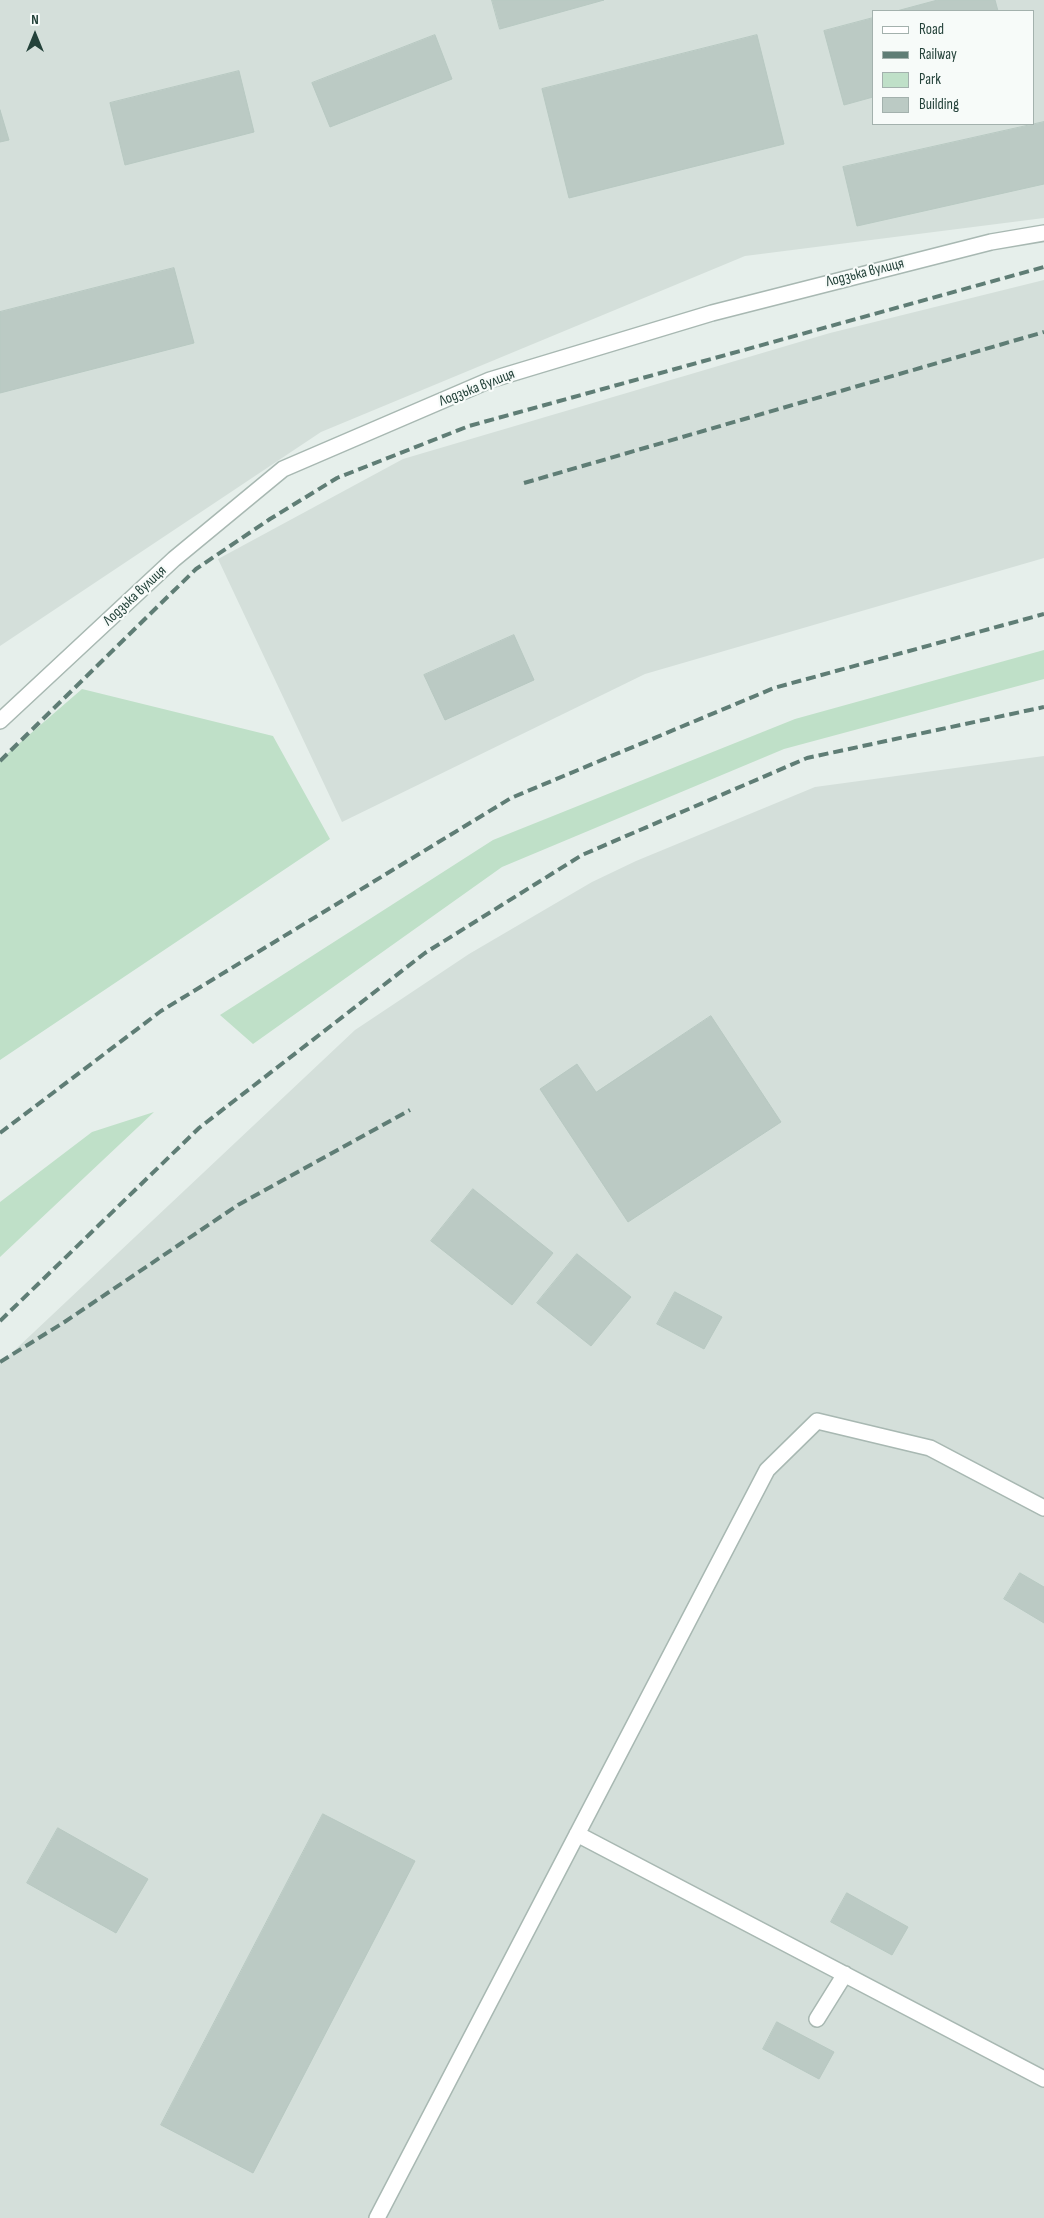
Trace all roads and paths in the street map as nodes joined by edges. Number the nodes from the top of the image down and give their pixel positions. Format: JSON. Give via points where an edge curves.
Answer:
{"nodes":[{"id":1,"x":1044,"y":233,"type":"edge"},
{"id":2,"x":0,"y":721,"type":"edge"},
{"id":3,"x":1044,"y":1508,"type":"edge"},
{"id":4,"x":577,"y":1834,"type":"junction"},
{"id":5,"x":845,"y":1974,"type":"junction"},
{"id":6,"x":817,"y":2019,"type":"dead end"},
{"id":7,"x":1044,"y":2079,"type":"edge"},
{"id":8,"x":377,"y":2218,"type":"edge"}],
"edges":[{"from":1,"to":2,"type":"street","name":"Лодзька вулиця","via":[[991,242],[739,306],[490,380],[283,469],[174,559]]},
{"from":3,"to":4,"type":"street","via":[[930,1448],[817,1420],[767,1470]]},
{"from":4,"to":5,"type":"street"},
{"from":4,"to":8,"type":"street"},
{"from":5,"to":6,"type":"street"},
{"from":5,"to":7,"type":"street"}]}
